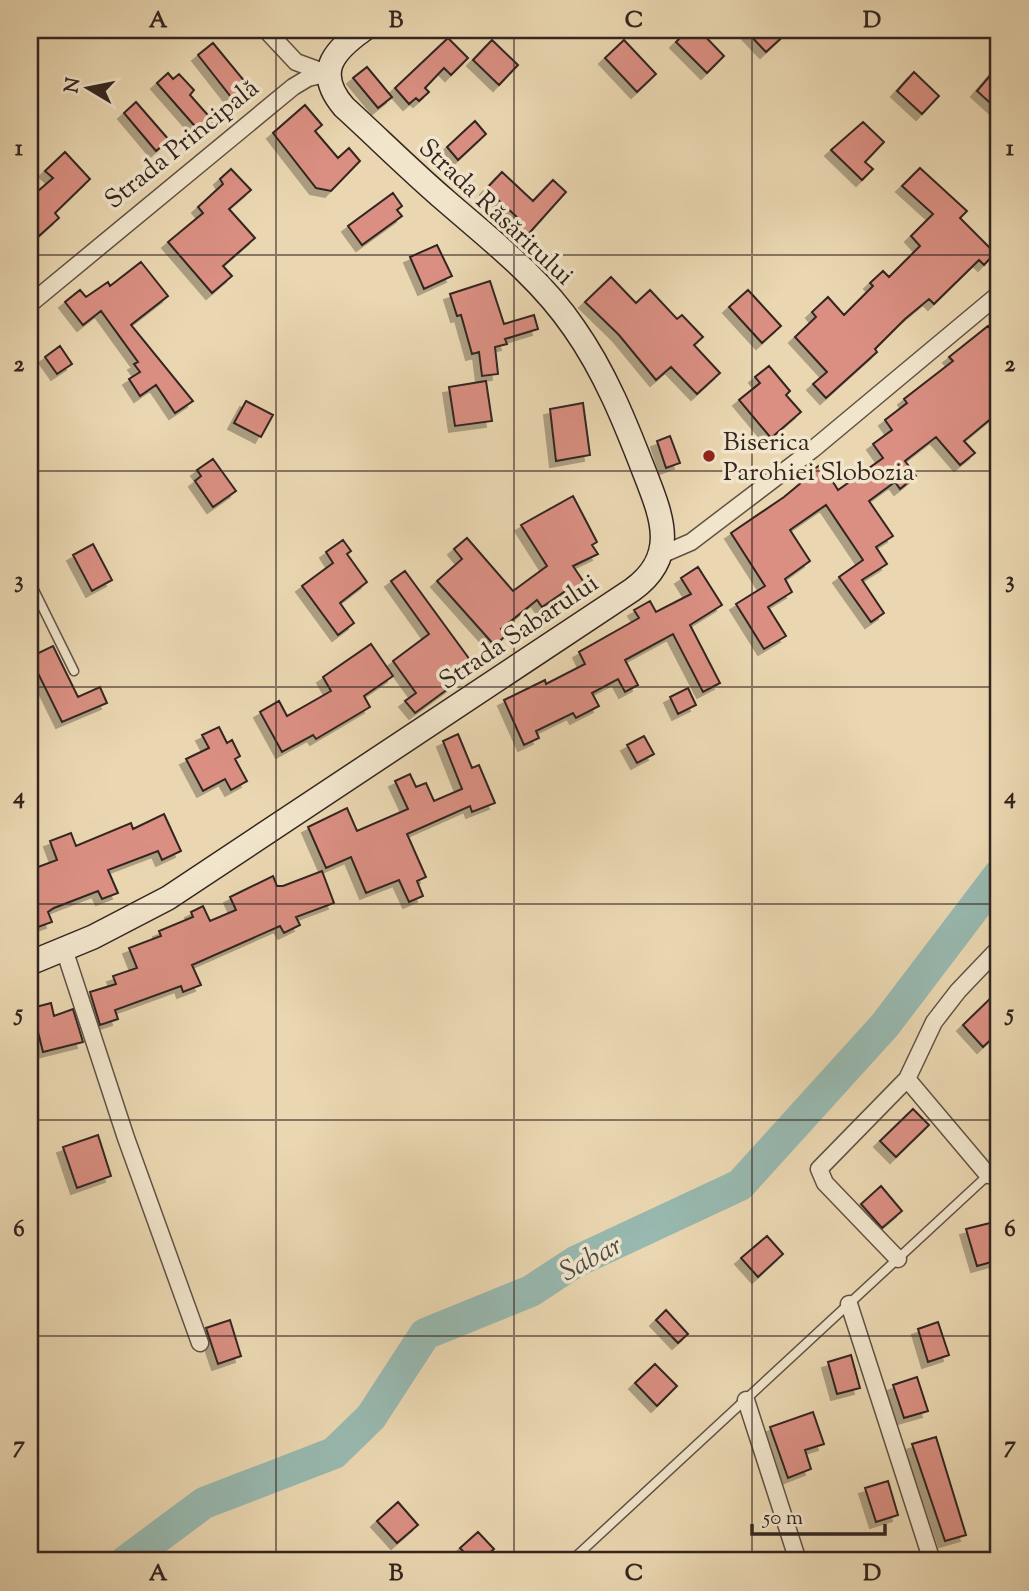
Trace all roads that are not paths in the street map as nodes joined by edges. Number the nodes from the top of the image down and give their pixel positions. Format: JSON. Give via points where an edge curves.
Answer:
{"nodes":[{"id":1,"x":266,"y":30,"type":"edge"},
{"id":2,"x":363,"y":30,"type":"edge"},
{"id":3,"x":329,"y":73,"type":"junction"},
{"id":4,"x":999,"y":294,"type":"edge"},
{"id":5,"x":30,"y":304,"type":"edge"},
{"id":6,"x":662,"y":555,"type":"junction"},
{"id":7,"x":30,"y":582,"type":"edge"},
{"id":8,"x":74,"y":671,"type":"dead end"},
{"id":9,"x":999,"y":948,"type":"edge"},
{"id":10,"x":64,"y":949,"type":"junction"},
{"id":11,"x":30,"y":962,"type":"edge"},
{"id":12,"x":907,"y":1079,"type":"junction"},
{"id":13,"x":994,"y":1170,"type":"edge"},
{"id":14,"x":898,"y":1259,"type":"junction"},
{"id":15,"x":849,"y":1304,"type":"junction"},
{"id":16,"x":200,"y":1343,"type":"dead end"},
{"id":17,"x":746,"y":1400,"type":"junction"},
{"id":18,"x":571,"y":1561,"type":"edge"},
{"id":19,"x":798,"y":1561,"type":"edge"},
{"id":20,"x":932,"y":1561,"type":"edge"}],
"edges":[{"from":1,"to":3,"type":"street","via":[[296,62]]},
{"from":2,"to":3,"type":"main road","via":[[340,46]]},
{"from":3,"to":5,"type":"street","name":"Strada Principală","via":[[293,87]]},
{"from":3,"to":6,"type":"main road","name":"Strada Răsăritului","via":[[331,88],[344,107],[526,270],[575,328],[608,384],[651,489],[662,528]]},
{"from":4,"to":6,"type":"street","name":"Strada Sabarului","via":[[812,450],[691,542]]},
{"from":6,"to":10,"type":"main road","name":"Strada Sabarului","via":[[652,573],[632,590],[168,898]]},
{"from":7,"to":8,"type":"lane"},
{"from":9,"to":12,"type":"street","via":[[934,1022]]},
{"from":10,"to":11,"type":"main road","name":"Strada Sabarului"},
{"from":10,"to":16,"type":"street"},
{"from":12,"to":13,"type":"street"},
{"from":12,"to":14,"type":"street","via":[[819,1169],[825,1183]]},
{"from":13,"to":14,"type":"lane"},
{"from":14,"to":15,"type":"lane"},
{"from":15,"to":17,"type":"lane"},
{"from":15,"to":20,"type":"street"},
{"from":17,"to":18,"type":"lane"},
{"from":17,"to":19,"type":"street"}]}
